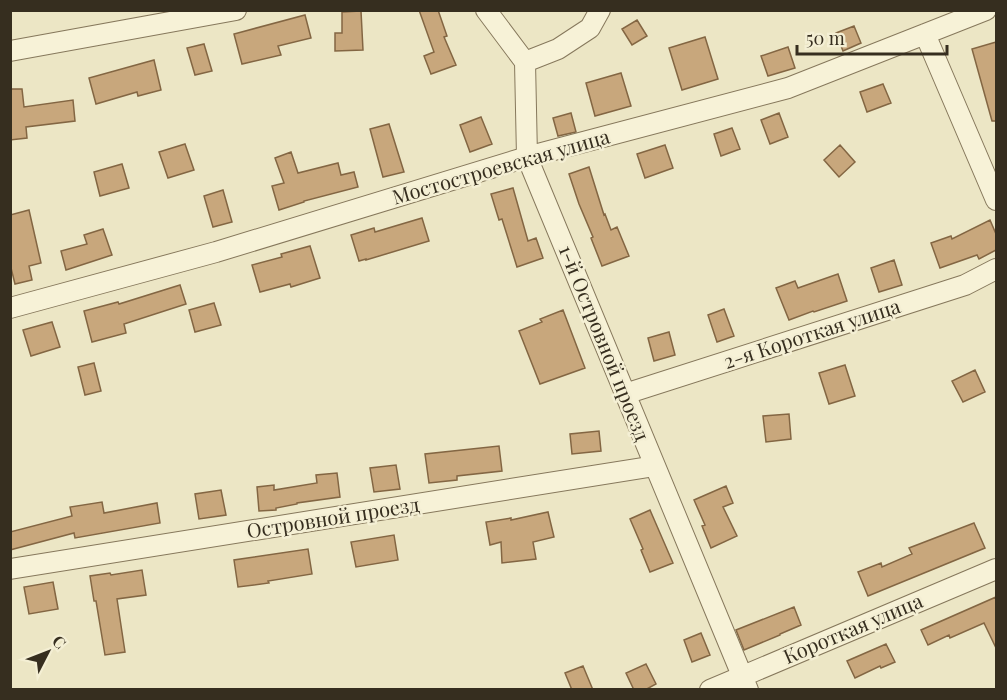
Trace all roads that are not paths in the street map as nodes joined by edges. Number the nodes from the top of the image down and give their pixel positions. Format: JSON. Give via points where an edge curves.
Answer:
{"nodes":[{"id":1,"x":236,"y":10,"type":"edge"},
{"id":2,"x":486,"y":10,"type":"edge"},
{"id":3,"x":600,"y":10,"type":"edge"},
{"id":4,"x":986,"y":10,"type":"edge"},
{"id":5,"x":925,"y":34,"type":"junction"},
{"id":6,"x":10,"y":51,"type":"edge"},
{"id":7,"x":525,"y":62,"type":"junction"},
{"id":8,"x":527,"y":157,"type":"junction"},
{"id":9,"x":996,"y":200,"type":"edge"},
{"id":10,"x":996,"y":269,"type":"edge"},
{"id":11,"x":10,"y":308,"type":"edge"},
{"id":12,"x":626,"y":394,"type":"junction"},
{"id":13,"x":655,"y":466,"type":"junction"},
{"id":14,"x":10,"y":569,"type":"edge"},
{"id":15,"x":996,"y":569,"type":"edge"},
{"id":16,"x":745,"y":683,"type":"edge"},
{"id":17,"x":710,"y":690,"type":"edge"}],
"edges":[{"from":1,"to":6,"type":"street"},
{"from":2,"to":7,"type":"street"},
{"from":3,"to":7,"type":"street","via":[[590,27],[558,49]]},
{"from":4,"to":5,"type":"street","name":"Мостостроевская улица"},
{"from":5,"to":8,"type":"street","name":"Мостостроевская улица","via":[[788,88]]},
{"from":5,"to":9,"type":"street"},
{"from":7,"to":8,"type":"street","name":"1-й Островной проезд"},
{"from":8,"to":11,"type":"street","name":"Мостостроевская улица","via":[[216,252]]},
{"from":8,"to":12,"type":"street","name":"1-й Островной проезд"},
{"from":10,"to":12,"type":"street","name":"2-я Короткая улица","via":[[965,285]]},
{"from":12,"to":13,"type":"street","name":"1-й Островной проезд"},
{"from":13,"to":14,"type":"street","name":"Островной проезд"},
{"from":13,"to":16,"type":"street","name":"1-й Островной проезд"},
{"from":15,"to":16,"type":"street","name":"Короткая улица"},
{"from":16,"to":17,"type":"street","name":"Короткая улица"}]}
